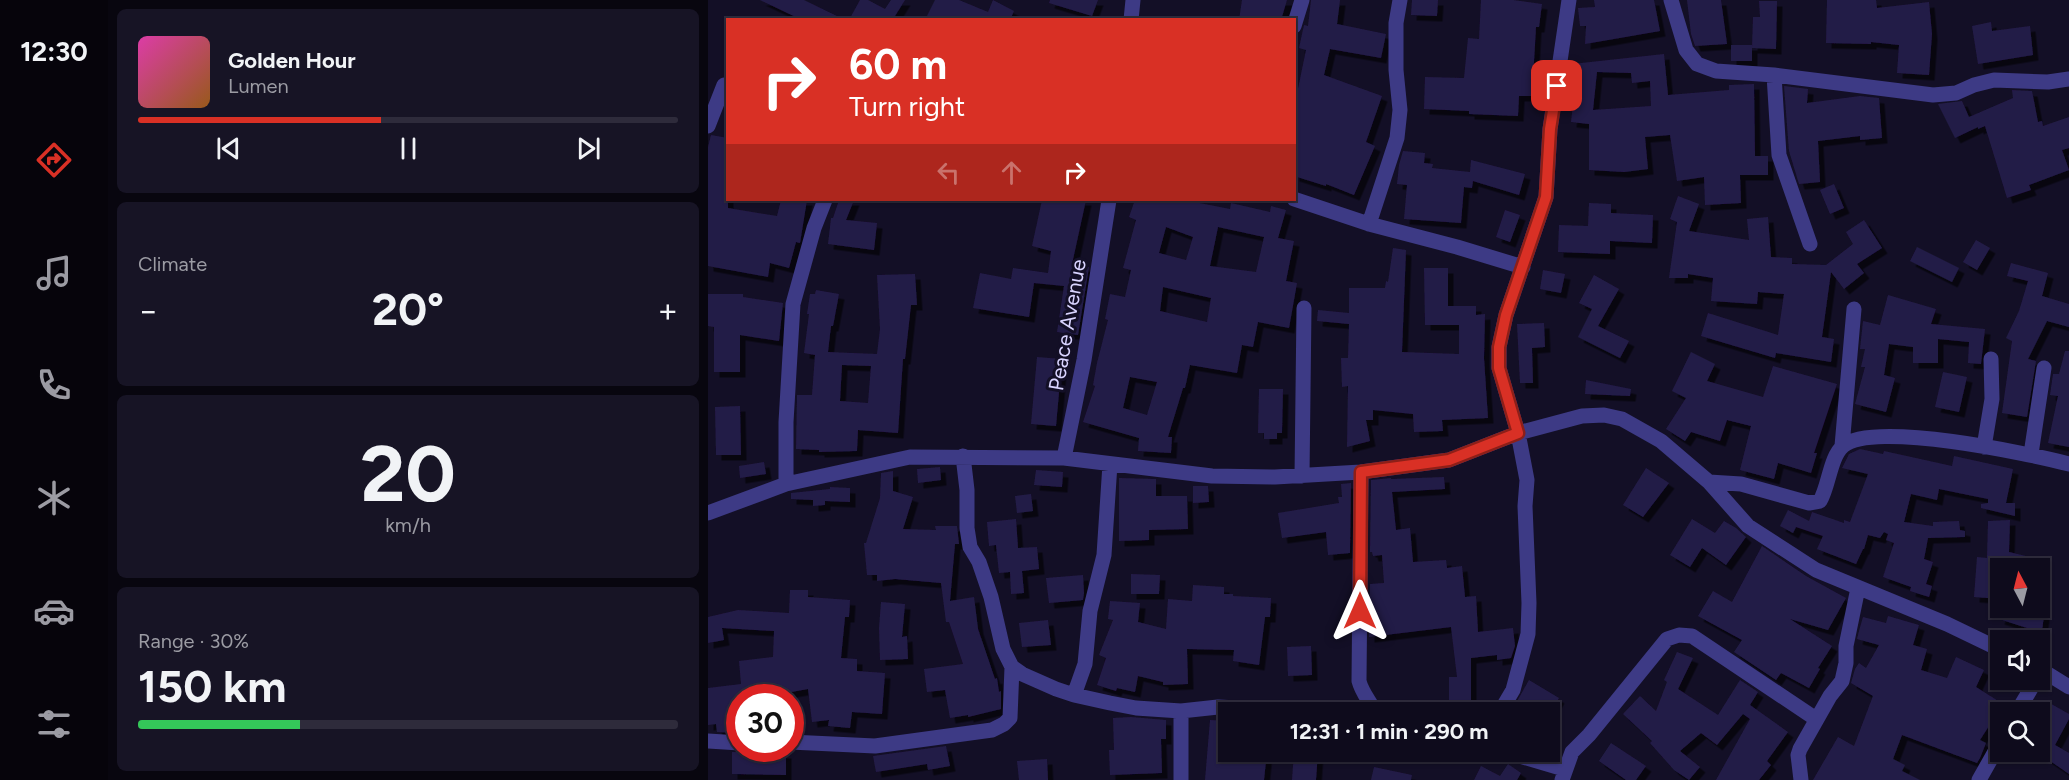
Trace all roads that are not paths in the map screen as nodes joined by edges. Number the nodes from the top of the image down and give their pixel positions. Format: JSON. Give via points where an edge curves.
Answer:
{"nodes":[{"id":1,"x":1133,"y":0,"type":"edge"},
{"id":2,"x":1302,"y":0,"type":"edge"},
{"id":3,"x":1400,"y":0,"type":"edge"},
{"id":4,"x":1569,"y":0,"type":"edge"},
{"id":5,"x":1671,"y":0,"type":"edge"},
{"id":6,"x":1131,"y":18,"type":"edge"},
{"id":7,"x":1296,"y":20,"type":"edge"},
{"id":8,"x":1774,"y":75,"type":"junction"},
{"id":9,"x":2069,"y":79,"type":"edge"},
{"id":10,"x":724,"y":85,"type":"dead end"},
{"id":11,"x":708,"y":126,"type":"edge"},
{"id":12,"x":1296,"y":200,"type":"edge"},
{"id":13,"x":825,"y":201,"type":"edge"},
{"id":14,"x":1109,"y":201,"type":"edge"},
{"id":15,"x":1369,"y":224,"type":"junction"},
{"id":16,"x":1810,"y":244,"type":"dead end"},
{"id":17,"x":1523,"y":267,"type":"junction"},
{"id":18,"x":1304,"y":308,"type":"dead end"},
{"id":19,"x":1854,"y":309,"type":"dead end"},
{"id":20,"x":1992,"y":359,"type":"dead end"},
{"id":21,"x":2044,"y":368,"type":"dead end"},
{"id":22,"x":1518,"y":433,"type":"junction"},
{"id":23,"x":1842,"y":446,"type":"junction"},
{"id":24,"x":1984,"y":447,"type":"junction"},
{"id":25,"x":2031,"y":454,"type":"junction"},
{"id":26,"x":963,"y":456,"type":"junction"},
{"id":27,"x":1064,"y":458,"type":"junction"},
{"id":28,"x":1110,"y":464,"type":"junction"},
{"id":29,"x":2069,"y":464,"type":"edge"},
{"id":30,"x":1361,"y":472,"type":"junction"},
{"id":31,"x":1302,"y":476,"type":"junction"},
{"id":32,"x":1709,"y":482,"type":"junction"},
{"id":33,"x":786,"y":484,"type":"junction"},
{"id":34,"x":708,"y":513,"type":"edge"},
{"id":35,"x":1858,"y":588,"type":"junction"},
{"id":36,"x":1990,"y":645,"type":"edge"},
{"id":37,"x":1012,"y":667,"type":"junction"},
{"id":38,"x":2050,"y":678,"type":"edge"},
{"id":39,"x":2069,"y":687,"type":"edge"},
{"id":40,"x":1074,"y":695,"type":"junction"},
{"id":41,"x":1371,"y":702,"type":"edge"},
{"id":42,"x":1506,"y":702,"type":"edge"},
{"id":43,"x":1218,"y":707,"type":"edge"},
{"id":44,"x":1181,"y":711,"type":"junction"},
{"id":45,"x":1815,"y":719,"type":"junction"},
{"id":46,"x":708,"y":741,"type":"edge"},
{"id":47,"x":726,"y":742,"type":"edge"},
{"id":48,"x":804,"y":743,"type":"edge"},
{"id":49,"x":1990,"y":760,"type":"edge"},
{"id":50,"x":1532,"y":762,"type":"edge"},
{"id":51,"x":1563,"y":774,"type":"edge"},
{"id":52,"x":1181,"y":780,"type":"edge"},
{"id":53,"x":1801,"y":780,"type":"edge"},
{"id":54,"x":1979,"y":780,"type":"edge"}],
"edges":[{"from":1,"to":6,"type":"street"},
{"from":2,"to":7,"type":"street"},
{"from":3,"to":15,"type":"street","via":[[1395,23],[1400,111],[1397,138]]},
{"from":4,"to":17,"type":"street","via":[[1550,129],[1546,197]]},
{"from":5,"to":8,"type":"street","via":[[1686,50],[1697,64],[1716,71]]},
{"from":8,"to":9,"type":"street","via":[[1933,95],[1956,93],[1994,80]]},
{"from":8,"to":16,"type":"street","via":[[1779,154]]},
{"from":10,"to":11,"type":"street"},
{"from":12,"to":15,"type":"street"},
{"from":13,"to":33,"type":"street","via":[[793,304]]},
{"from":14,"to":27,"type":"street","name":"Peace Avenue"},
{"from":15,"to":17,"type":"street"},
{"from":17,"to":22,"type":"street","via":[[1499,347],[1499,368]]},
{"from":18,"to":31,"type":"street"},
{"from":19,"to":23,"type":"street"},
{"from":20,"to":24,"type":"street","via":[[1992,399]]},
{"from":21,"to":25,"type":"street"},
{"from":22,"to":30,"type":"street","via":[[1449,460]]},
{"from":22,"to":32,"type":"street","via":[[1582,416],[1622,419],[1661,441]]},
{"from":22,"to":42,"type":"street","via":[[1527,480],[1528,634],[1513,690]]},
{"from":23,"to":24,"type":"street","via":[[1858,438],[1908,436]]},
{"from":23,"to":32,"type":"street","via":[[1820,501],[1809,503],[1741,484]]},
{"from":24,"to":25,"type":"street"},
{"from":25,"to":29,"type":"street"},
{"from":26,"to":27,"type":"street"},
{"from":26,"to":33,"type":"street","via":[[910,458]]},
{"from":26,"to":37,"type":"street","via":[[970,547],[979,562],[1003,649]]},
{"from":27,"to":28,"type":"street"},
{"from":28,"to":31,"type":"street","via":[[1212,476]]},
{"from":28,"to":40,"type":"street","via":[[1104,555],[1090,611],[1085,664]]},
{"from":30,"to":31,"type":"street"},
{"from":30,"to":41,"type":"street","via":[[1359,681]]},
{"from":32,"to":35,"type":"street","via":[[1748,526],[1815,570]]},
{"from":33,"to":34,"type":"street"},
{"from":35,"to":36,"type":"street"},
{"from":35,"to":45,"type":"street","via":[[1842,681]]},
{"from":37,"to":40,"type":"street"},
{"from":37,"to":48,"type":"street","via":[[1010,718],[992,730],[875,746]]},
{"from":38,"to":39,"type":"street"},
{"from":40,"to":44,"type":"street","via":[[1136,708]]},
{"from":43,"to":44,"type":"street"},
{"from":44,"to":52,"type":"street"},
{"from":45,"to":51,"type":"street","via":[[1692,636],[1679,635],[1667,639],[1572,752]]},
{"from":45,"to":53,"type":"street","via":[[1798,755]]},
{"from":46,"to":47,"type":"street"},
{"from":49,"to":54,"type":"street"},
{"from":50,"to":51,"type":"street"}]}
